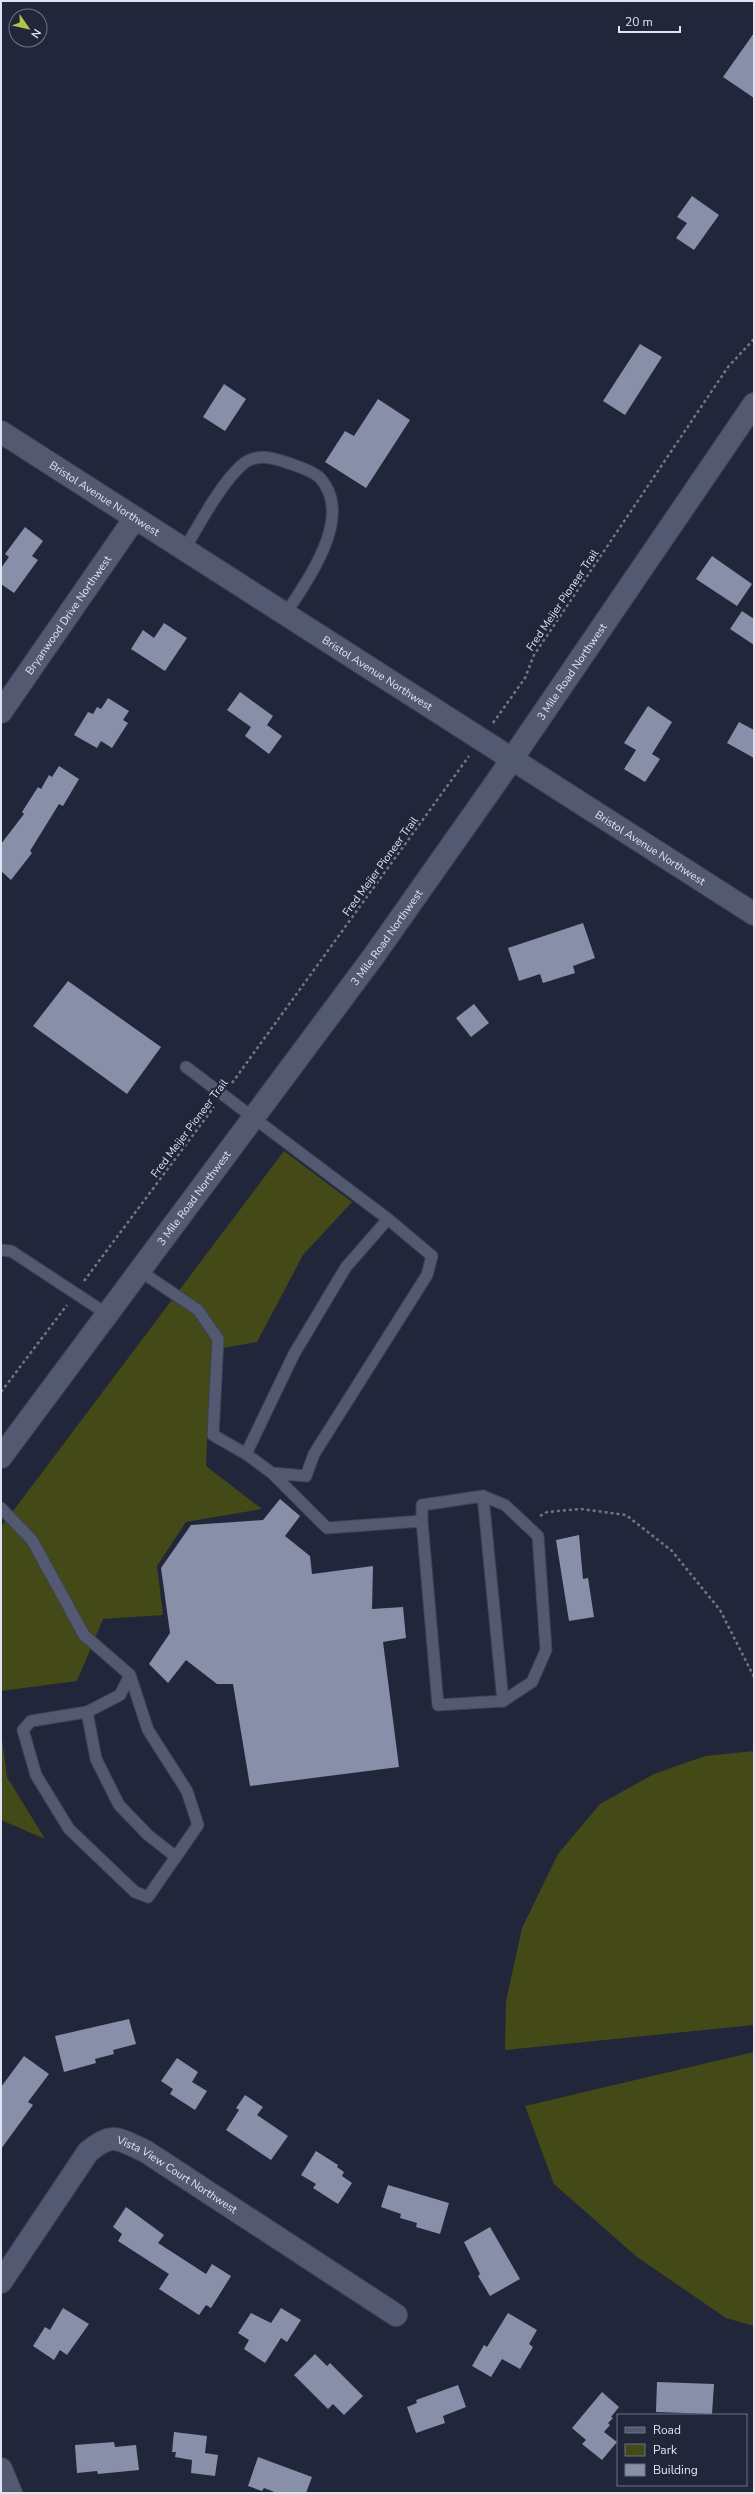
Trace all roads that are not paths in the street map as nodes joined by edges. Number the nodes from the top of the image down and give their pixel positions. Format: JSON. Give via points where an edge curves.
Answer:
{"nodes":[{"id":1,"x":754,"y":404,"type":"edge"},
{"id":2,"x":1,"y":432,"type":"edge"},
{"id":3,"x":135,"y":518,"type":"junction"},
{"id":4,"x":184,"y":550,"type":"junction"},
{"id":5,"x":285,"y":615,"type":"junction"},
{"id":6,"x":1,"y":712,"type":"edge"},
{"id":7,"x":512,"y":759,"type":"junction"},
{"id":8,"x":754,"y":914,"type":"edge"},
{"id":9,"x":186,"y":1067,"type":"dead end"},
{"id":10,"x":253,"y":1118,"type":"junction"},
{"id":11,"x":388,"y":1219,"type":"junction"},
{"id":12,"x":1,"y":1250,"type":"edge"},
{"id":13,"x":140,"y":1271,"type":"junction"},
{"id":14,"x":107,"y":1314,"type":"junction"},
{"id":15,"x":246,"y":1454,"type":"junction"},
{"id":16,"x":1,"y":1457,"type":"edge"},
{"id":17,"x":272,"y":1472,"type":"junction"},
{"id":18,"x":483,"y":1496,"type":"junction"},
{"id":19,"x":1,"y":1508,"type":"edge"},
{"id":20,"x":422,"y":1521,"type":"junction"},
{"id":21,"x":130,"y":1674,"type":"junction"},
{"id":22,"x":502,"y":1701,"type":"junction"},
{"id":23,"x":87,"y":1712,"type":"junction"},
{"id":24,"x":176,"y":1857,"type":"junction"},
{"id":25,"x":1,"y":2282,"type":"edge"},
{"id":26,"x":396,"y":2315,"type":"dead end"},
{"id":27,"x":1,"y":2469,"type":"edge"},
{"id":28,"x":11,"y":2493,"type":"edge"}],
"edges":[{"from":1,"to":7,"type":"street","name":"3 Mile Road Northwest"},
{"from":2,"to":3,"type":"street","name":"Bristol Avenue Northwest"},
{"from":3,"to":4,"type":"street","name":"Bristol Avenue Northwest"},
{"from":3,"to":6,"type":"street","name":"Bryanwood Drive Northwest"},
{"from":4,"to":5,"type":"street","name":"Bristol Avenue Northwest"},
{"from":4,"to":5,"type":"lane","via":[[231,476],[243,464],[255,458],[269,456],[298,466],[320,478],[332,499],[331,532],[314,569]]},
{"from":5,"to":7,"type":"street","name":"Bristol Avenue Northwest"},
{"from":7,"to":8,"type":"street","name":"Bristol Avenue Northwest"},
{"from":7,"to":10,"type":"street","name":"3 Mile Road Northwest","via":[[373,957]]},
{"from":9,"to":10,"type":"lane"},
{"from":10,"to":11,"type":"lane"},
{"from":10,"to":13,"type":"street","name":"3 Mile Road Northwest"},
{"from":11,"to":15,"type":"lane","via":[[346,1267],[294,1354]]},
{"from":11,"to":17,"type":"lane","via":[[432,1256],[427,1275],[314,1454],[306,1476]]},
{"from":12,"to":14,"type":"lane","via":[[11,1251]]},
{"from":13,"to":14,"type":"street","name":"3 Mile Road Northwest"},
{"from":13,"to":15,"type":"lane","via":[[198,1310],[218,1339],[213,1435]]},
{"from":14,"to":16,"type":"street","name":"3 Mile Road Northwest"},
{"from":15,"to":17,"type":"lane"},
{"from":17,"to":20,"type":"lane","via":[[327,1528]]},
{"from":18,"to":20,"type":"lane","via":[[422,1505]]},
{"from":18,"to":22,"type":"lane"},
{"from":18,"to":22,"type":"lane","via":[[505,1505],[538,1536],[546,1650],[532,1682]]},
{"from":19,"to":21,"type":"lane","via":[[32,1540],[84,1635]]},
{"from":20,"to":22,"type":"lane","via":[[438,1705]]},
{"from":21,"to":23,"type":"lane","via":[[120,1695]]},
{"from":21,"to":24,"type":"lane","via":[[148,1730],[187,1791],[198,1825]]},
{"from":23,"to":24,"type":"lane","via":[[96,1759],[119,1805],[148,1835]]},
{"from":23,"to":24,"type":"lane","via":[[31,1720],[23,1730],[36,1775],[69,1829],[135,1892],[148,1897]]},
{"from":25,"to":26,"type":"street","name":"Vista View Court Northwest","via":[[88,2152],[102,2140],[120,2139],[145,2151]]},
{"from":27,"to":28,"type":"street"}]}
